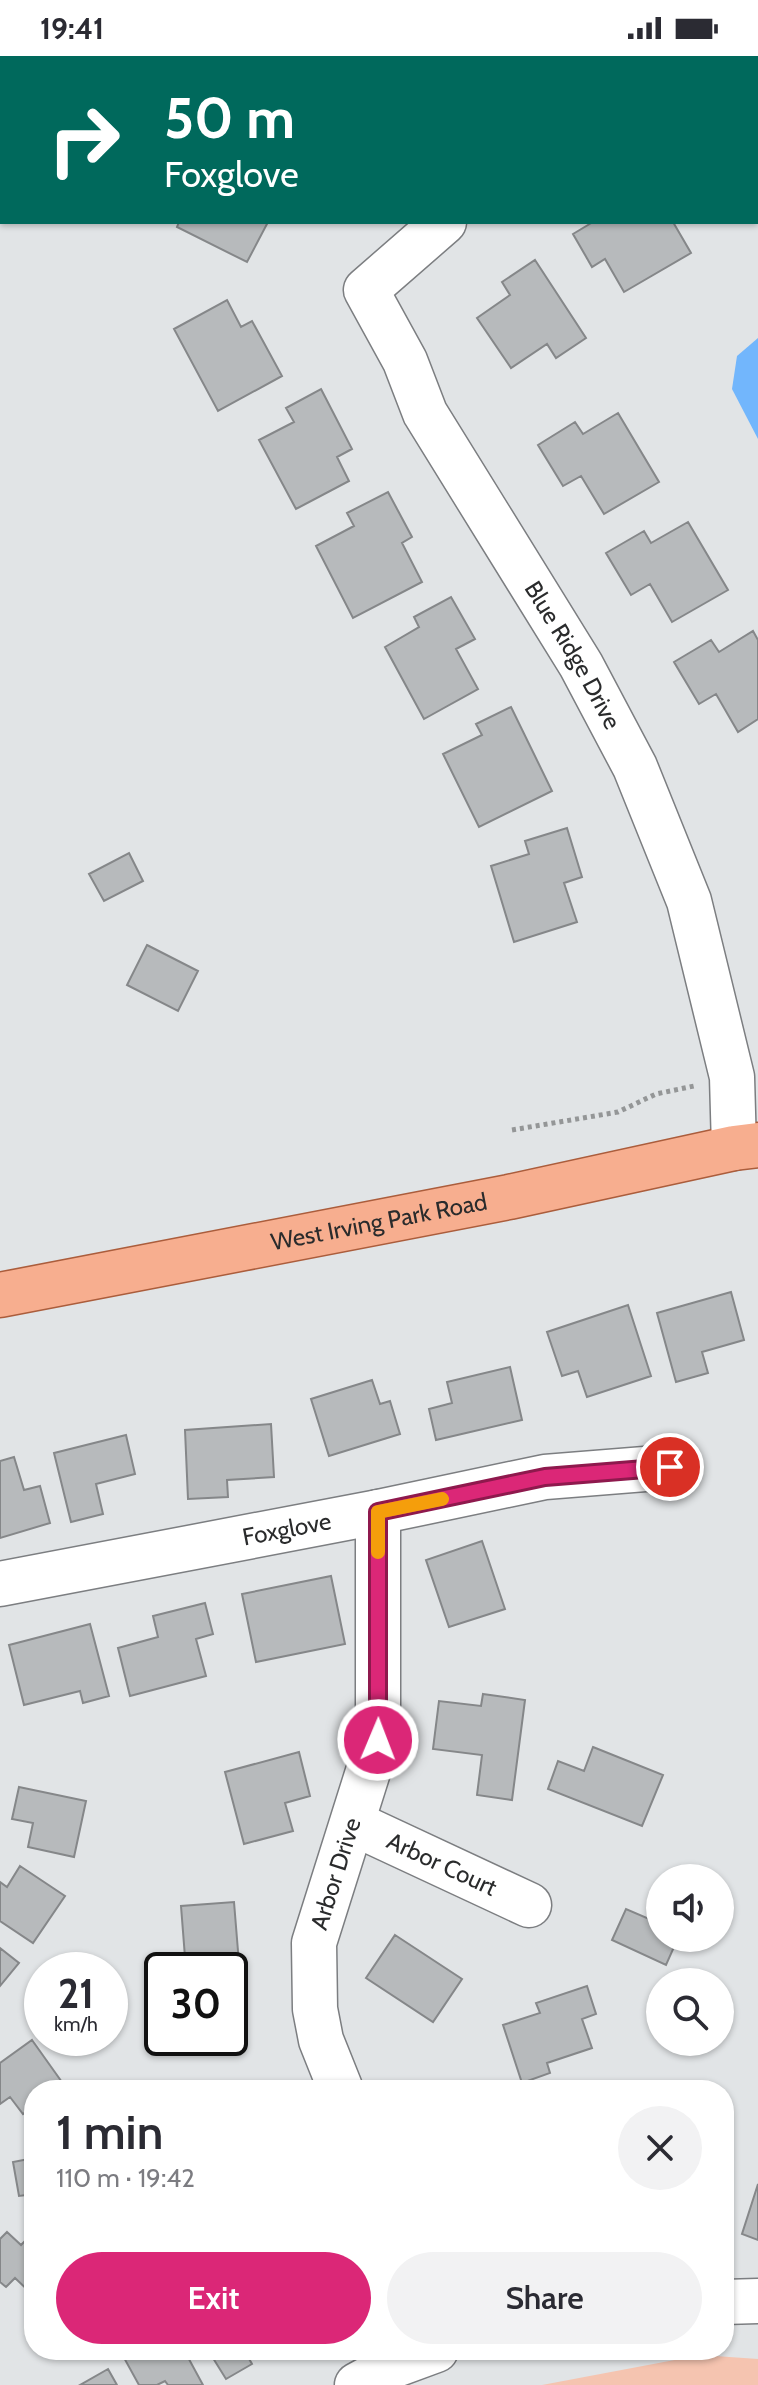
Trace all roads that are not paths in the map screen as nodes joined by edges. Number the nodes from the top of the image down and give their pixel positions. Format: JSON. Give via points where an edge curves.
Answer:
{"nodes":[{"id":1,"x":442,"y":224,"type":"edge"},
{"id":2,"x":746,"y":1146,"type":"edge"},
{"id":3,"x":0,"y":1295,"type":"edge"},
{"id":4,"x":670,"y":1467,"type":"dead end"},
{"id":5,"x":378,"y":1512,"type":"junction"},
{"id":6,"x":0,"y":1584,"type":"edge"},
{"id":7,"x":353,"y":1823,"type":"junction"},
{"id":8,"x":529,"y":1905,"type":"dead end"},
{"id":9,"x":337,"y":2080,"type":"edge"},
{"id":10,"x":758,"y":2301,"type":"edge"},
{"id":11,"x":734,"y":2302,"type":"edge"},
{"id":12,"x":409,"y":2360,"type":"edge"},
{"id":13,"x":357,"y":2385,"type":"edge"}],
"edges":[{"from":1,"to":2,"type":"street","name":"Blue Ridge Drive","via":[[366,290],[405,361],[425,413],[581,665],[635,767],[689,901]]},
{"from":2,"to":3,"type":"main road","name":"West Irving Park Road"},
{"from":4,"to":5,"type":"street","name":"Foxglove","via":[[545,1477]]},
{"from":5,"to":6,"type":"street","name":"Foxglove"},
{"from":5,"to":7,"type":"street","name":"Arbor Drive","via":[[378,1740]]},
{"from":7,"to":8,"type":"street","name":"Arbor Court"},
{"from":7,"to":9,"type":"street","name":"Arbor Drive","via":[[314,1943],[315,2009]]},
{"from":10,"to":11,"type":"street"},
{"from":12,"to":13,"type":"street"}]}
